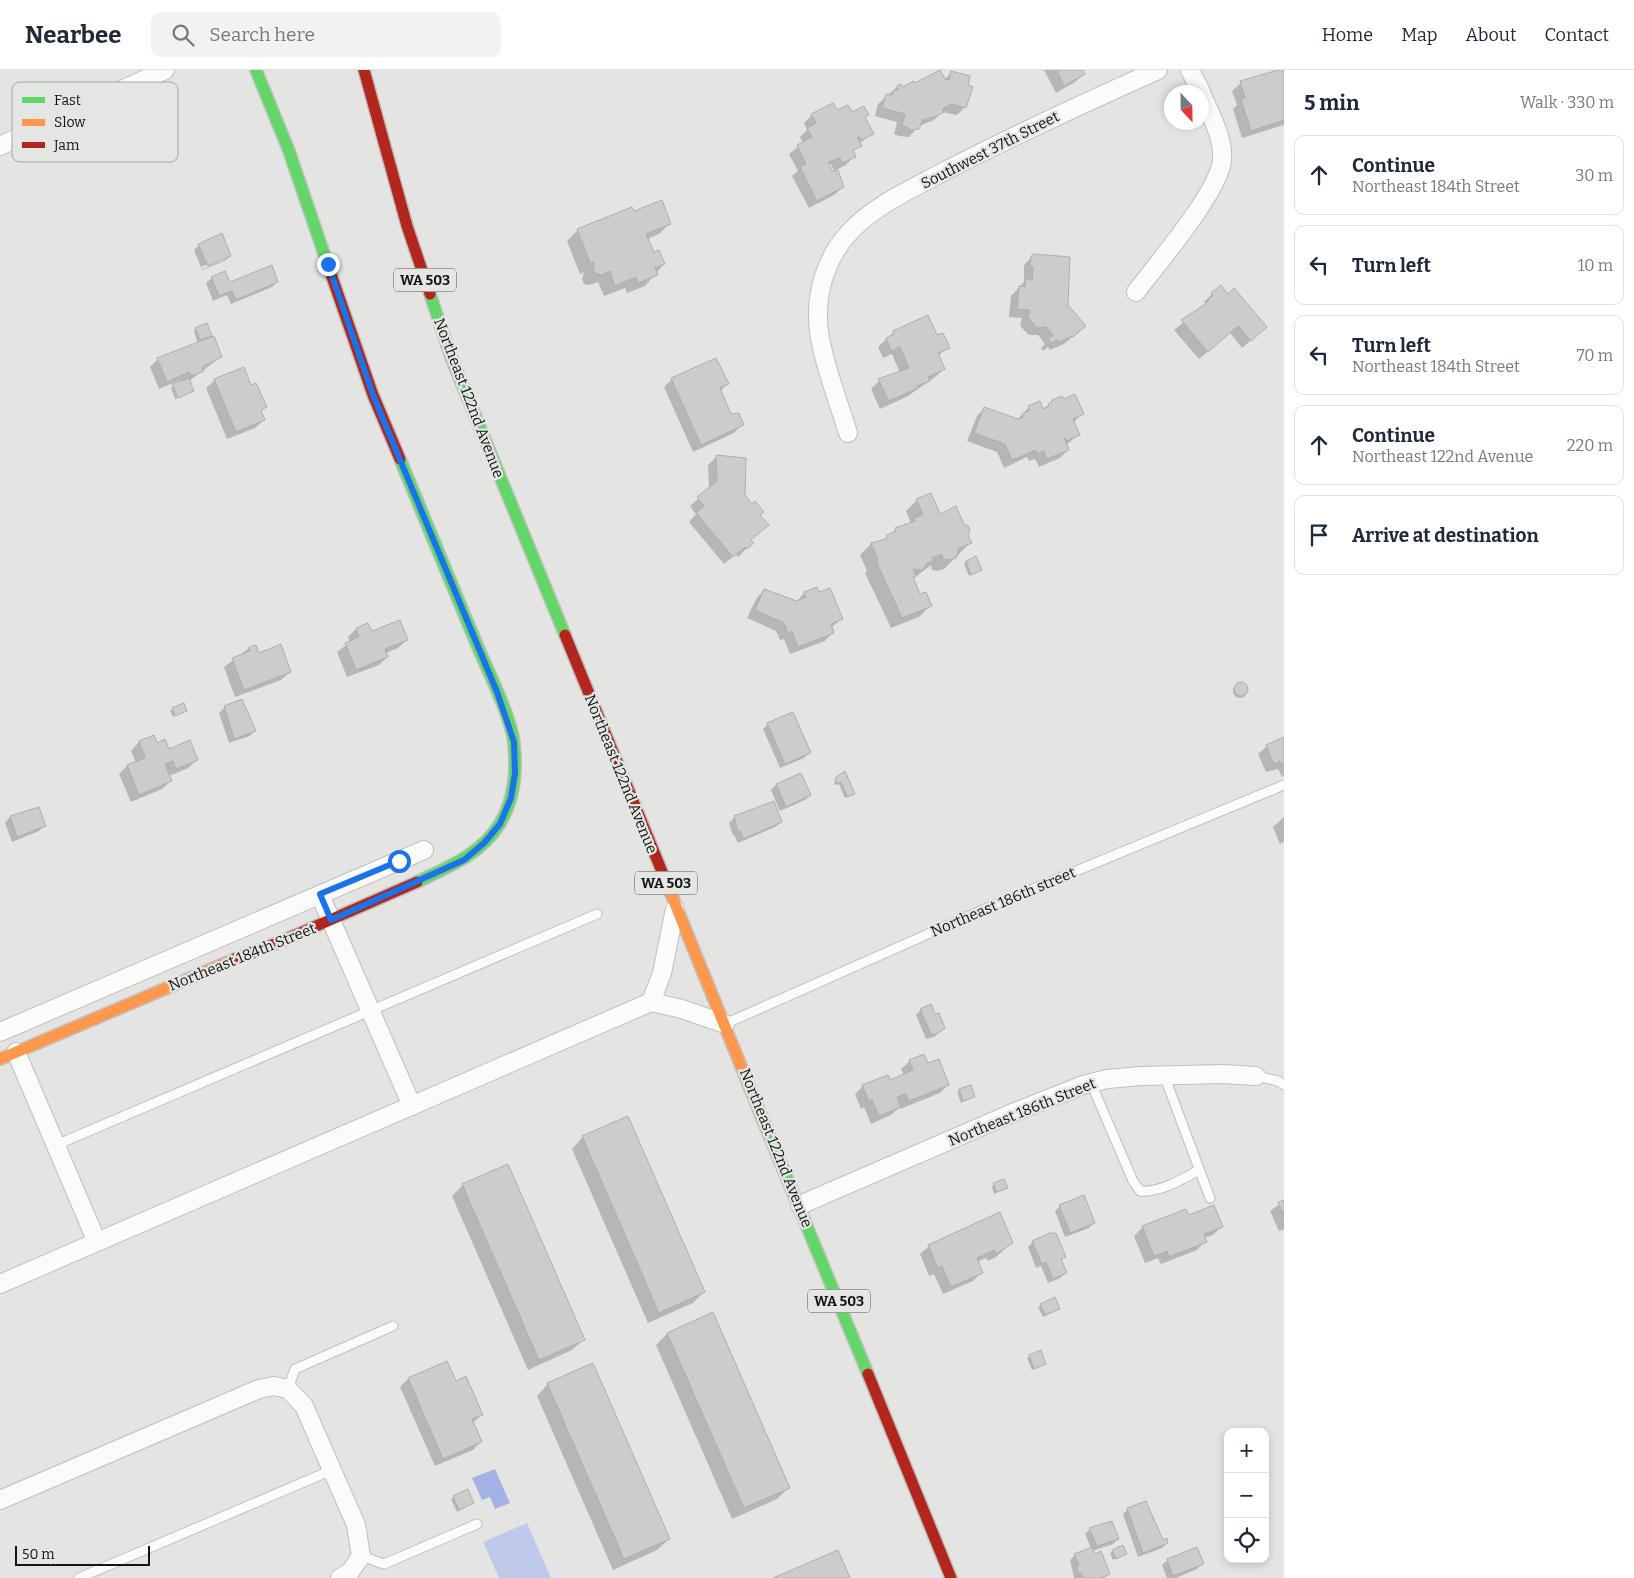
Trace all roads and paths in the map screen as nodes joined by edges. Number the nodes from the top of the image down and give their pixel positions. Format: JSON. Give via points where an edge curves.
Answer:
{"nodes":[{"id":1,"x":165,"y":70,"type":"edge"},
{"id":2,"x":256,"y":70,"type":"edge"},
{"id":3,"x":364,"y":70,"type":"edge"},
{"id":4,"x":1158,"y":70,"type":"edge"},
{"id":5,"x":1190,"y":70,"type":"edge"},
{"id":6,"x":139,"y":82,"type":"edge"},
{"id":7,"x":1197,"y":85,"type":"edge"},
{"id":8,"x":1209,"y":114,"type":"edge"},
{"id":9,"x":12,"y":140,"type":"edge"},
{"id":10,"x":0,"y":146,"type":"edge"},
{"id":11,"x":1136,"y":292,"type":"dead end"},
{"id":12,"x":848,"y":433,"type":"dead end"},
{"id":13,"x":1284,"y":785,"type":"edge"},
{"id":14,"x":424,"y":850,"type":"dead end"},
{"id":15,"x":320,"y":894,"type":"junction"},
{"id":16,"x":676,"y":906,"type":"junction"},
{"id":17,"x":597,"y":914,"type":"dead end"},
{"id":18,"x":331,"y":920,"type":"junction"},
{"id":19,"x":650,"y":1002,"type":"junction"},
{"id":20,"x":370,"y":1010,"type":"junction"},
{"id":21,"x":725,"y":1024,"type":"junction"},
{"id":22,"x":0,"y":1032,"type":"edge"},
{"id":23,"x":16,"y":1052,"type":"junction"},
{"id":24,"x":0,"y":1059,"type":"edge"},
{"id":25,"x":1164,"y":1075,"type":"junction"},
{"id":26,"x":1256,"y":1076,"type":"joint"},
{"id":27,"x":1092,"y":1083,"type":"junction"},
{"id":28,"x":1284,"y":1085,"type":"edge"},
{"id":29,"x":412,"y":1106,"type":"junction"},
{"id":30,"x":56,"y":1145,"type":"junction"},
{"id":31,"x":1199,"y":1170,"type":"junction"},
{"id":32,"x":1210,"y":1198,"type":"dead end"},
{"id":33,"x":800,"y":1205,"type":"junction"},
{"id":34,"x":97,"y":1242,"type":"junction"},
{"id":35,"x":0,"y":1284,"type":"edge"},
{"id":36,"x":393,"y":1326,"type":"dead end"},
{"id":37,"x":288,"y":1389,"type":"junction"},
{"id":38,"x":332,"y":1470,"type":"junction"},
{"id":39,"x":0,"y":1500,"type":"edge"},
{"id":40,"x":476,"y":1524,"type":"dead end"},
{"id":41,"x":361,"y":1556,"type":"junction"},
{"id":42,"x":79,"y":1578,"type":"edge"},
{"id":43,"x":340,"y":1578,"type":"edge"},
{"id":44,"x":951,"y":1578,"type":"edge"}],
"edges":[{"from":1,"to":6,"type":"street"},
{"from":2,"to":18,"type":"main road","name":"Northeast 184th Street","via":[[289,151],[373,395],[497,692],[514,742],[515,773],[511,798],[500,824],[484,843],[464,860]]},
{"from":3,"to":16,"type":"main road","name":"Northeast 122nd Avenue","number":"WA 503","via":[[407,226],[451,357]]},
{"from":4,"to":12,"type":"street","name":"Southwest 37th Street","via":[[1038,124],[912,189],[877,210],[848,234],[835,250],[824,278],[818,320]]},
{"from":5,"to":7,"type":"street"},
{"from":8,"to":11,"type":"street","via":[[1219,138],[1222,160],[1217,178],[1207,197]]},
{"from":9,"to":10,"type":"street"},
{"from":13,"to":21,"type":"lane","name":"Northeast 186th street","via":[[989,907]]},
{"from":14,"to":15,"type":"street","name":"Northeast 184th Street"},
{"from":15,"to":18,"type":"street"},
{"from":15,"to":22,"type":"street","name":"Northeast 184th Street"},
{"from":16,"to":19,"type":"street","via":[[662,973]]},
{"from":16,"to":21,"type":"main road","name":"Northeast 122nd Avenue","number":"WA 503"},
{"from":17,"to":20,"type":"lane"},
{"from":18,"to":20,"type":"street"},
{"from":18,"to":23,"type":"main road","name":"Northeast 184th Street"},
{"from":19,"to":21,"type":"street","via":[[682,1008]]},
{"from":19,"to":29,"type":"street"},
{"from":20,"to":29,"type":"street"},
{"from":20,"to":30,"type":"lane"},
{"from":21,"to":33,"type":"main road","name":"Northeast 122nd Avenue","number":"WA 503"},
{"from":23,"to":24,"type":"main road","name":"Northeast 184th Street"},
{"from":23,"to":30,"type":"street"},
{"from":25,"to":26,"type":"street","name":"Northeast 186th Street"},
{"from":25,"to":27,"type":"street","name":"Northeast 186th Street"},
{"from":25,"to":31,"type":"lane"},
{"from":26,"to":28,"type":"lane"},
{"from":27,"to":31,"type":"lane","via":[[1133,1181],[1140,1190],[1148,1191]]},
{"from":27,"to":33,"type":"street","name":"Northeast 186th Street","via":[[1016,1112]]},
{"from":29,"to":34,"type":"street"},
{"from":30,"to":34,"type":"street"},
{"from":31,"to":32,"type":"lane"},
{"from":33,"to":44,"type":"main road","name":"Northeast 122nd Avenue","number":"WA 503"},
{"from":34,"to":35,"type":"street"},
{"from":36,"to":37,"type":"lane","via":[[296,1370]]},
{"from":37,"to":38,"type":"street","via":[[304,1406]]},
{"from":37,"to":39,"type":"street","via":[[274,1386],[258,1389]]},
{"from":38,"to":41,"type":"street","via":[[356,1525]]},
{"from":38,"to":42,"type":"lane"},
{"from":40,"to":41,"type":"lane","via":[[384,1564]]},
{"from":41,"to":43,"type":"street","via":[[350,1572]]}]}
